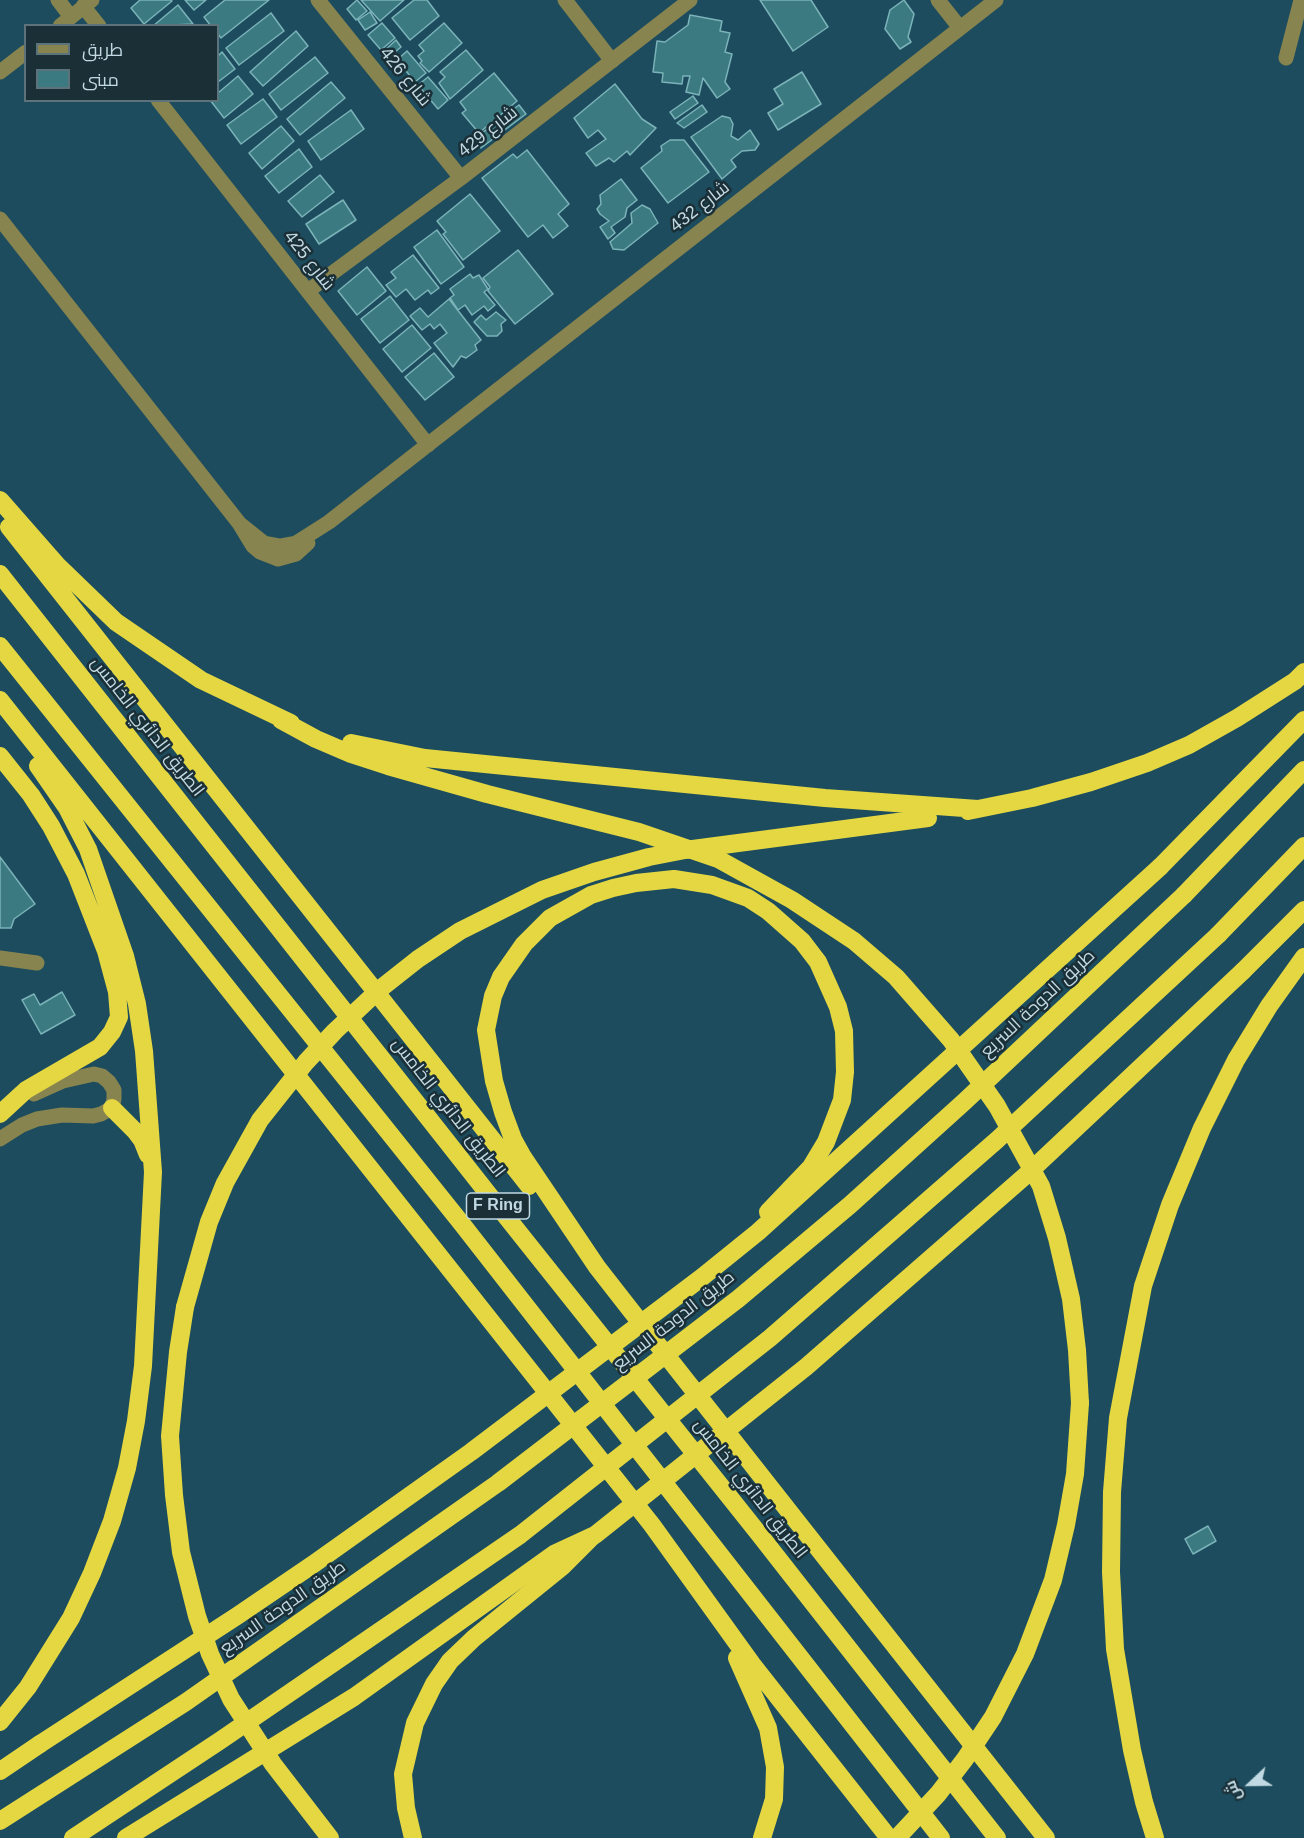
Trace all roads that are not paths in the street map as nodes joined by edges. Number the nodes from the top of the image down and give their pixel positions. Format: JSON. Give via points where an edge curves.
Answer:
{"nodes":[{"id":1,"x":58,"y":0,"type":"edge"},
{"id":2,"x":318,"y":0,"type":"edge"},
{"id":3,"x":565,"y":0,"type":"edge"},
{"id":4,"x":690,"y":0,"type":"edge"},
{"id":5,"x":938,"y":0,"type":"edge"},
{"id":6,"x":996,"y":0,"type":"edge"},
{"id":7,"x":1300,"y":0,"type":"edge"},
{"id":8,"x":88,"y":3,"type":"edge"},
{"id":9,"x":65,"y":21,"type":"edge"},
{"id":10,"x":98,"y":24,"type":"edge"},
{"id":11,"x":960,"y":28,"type":"junction"},
{"id":12,"x":24,"y":54,"type":"edge"},
{"id":13,"x":1286,"y":58,"type":"dead end"},
{"id":14,"x":612,"y":61,"type":"junction"},
{"id":15,"x":0,"y":72,"type":"edge"},
{"id":16,"x":160,"y":102,"type":"edge"},
{"id":17,"x":461,"y":178,"type":"junction"},
{"id":18,"x":0,"y":219,"type":"edge"},
{"id":19,"x":308,"y":291,"type":"junction"},
{"id":20,"x":428,"y":445,"type":"junction"},
{"id":21,"x":0,"y":500,"type":"edge"},
{"id":22,"x":0,"y":514,"type":"edge"},
{"id":23,"x":0,"y":574,"type":"edge"},
{"id":24,"x":0,"y":646,"type":"edge"},
{"id":25,"x":1304,"y":672,"type":"edge"},
{"id":26,"x":0,"y":700,"type":"edge"},
{"id":27,"x":0,"y":710,"type":"edge"},
{"id":28,"x":281,"y":720,"type":"junction"},
{"id":29,"x":1304,"y":720,"type":"edge"},
{"id":30,"x":0,"y":756,"type":"edge"},
{"id":31,"x":1304,"y":770,"type":"edge"},
{"id":32,"x":978,"y":809,"type":"junction"},
{"id":33,"x":1304,"y":846,"type":"edge"},
{"id":34,"x":1304,"y":910,"type":"edge"},
{"id":35,"x":1304,"y":957,"type":"edge"},
{"id":36,"x":0,"y":958,"type":"edge"},
{"id":37,"x":37,"y":963,"type":"dead end"},
{"id":38,"x":111,"y":1108,"type":"junction"},
{"id":39,"x":0,"y":1115,"type":"edge"},
{"id":40,"x":0,"y":1138,"type":"edge"},
{"id":41,"x":153,"y":1172,"type":"junction"},
{"id":42,"x":597,"y":1267,"type":"junction"},
{"id":43,"x":700,"y":1278,"type":"junction"},
{"id":44,"x":652,"y":1525,"type":"junction"},
{"id":45,"x":595,"y":1535,"type":"junction"},
{"id":46,"x":2,"y":1719,"type":"edge"},
{"id":47,"x":0,"y":1771,"type":"edge"},
{"id":48,"x":0,"y":1821,"type":"edge"},
{"id":49,"x":73,"y":1838,"type":"edge"},
{"id":50,"x":126,"y":1838,"type":"edge"},
{"id":51,"x":330,"y":1838,"type":"edge"},
{"id":52,"x":413,"y":1838,"type":"edge"},
{"id":53,"x":762,"y":1838,"type":"edge"},
{"id":54,"x":889,"y":1838,"type":"edge"},
{"id":55,"x":897,"y":1838,"type":"edge"},
{"id":56,"x":941,"y":1838,"type":"edge"},
{"id":57,"x":997,"y":1838,"type":"edge"},
{"id":58,"x":1046,"y":1838,"type":"edge"},
{"id":59,"x":1155,"y":1838,"type":"edge"}],
"edges":[{"from":1,"to":9,"type":"street"},
{"from":2,"to":17,"type":"street","name":"شارع 426"},
{"from":3,"to":14,"type":"street"},
{"from":4,"to":14,"type":"street","name":"شارع 429"},
{"from":5,"to":11,"type":"street"},
{"from":6,"to":11,"type":"street","name":"شارع 432"},
{"from":7,"to":13,"type":"street"},
{"from":8,"to":9,"type":"street"},
{"from":8,"to":10,"type":"street"},
{"from":11,"to":20,"type":"street","name":"شارع 432"},
{"from":12,"to":15,"type":"street"},
{"from":14,"to":17,"type":"street","name":"شارع 429"},
{"from":16,"to":19,"type":"street","name":"شارع 425"},
{"from":17,"to":19,"type":"street","name":"شارع 429"},
{"from":18,"to":20,"type":"street","name":"شارع 432","via":[[260,552],[278,559],[296,554],[329,522]]},
{"from":19,"to":20,"type":"street","name":"شارع 425"},
{"from":21,"to":28,"type":"highway","via":[[57,565],[116,622],[201,680]]},
{"from":22,"to":42,"type":"highway","via":[[567,1234]]},
{"from":23,"to":57,"type":"highway","name":"الطريق الدائري الخامس","number":"F Ring"},
{"from":24,"to":56,"type":"highway","number":"F Ring","via":[[462,1224]]},
{"from":25,"to":32,"type":"highway","via":[[1237,718],[1147,763],[1091,782]]},
{"from":26,"to":44,"type":"highway"},
{"from":27,"to":41,"type":"highway","via":[[67,808],[88,849],[125,956],[144,1051]]},
{"from":28,"to":32,"type":"highway","via":[[355,745],[424,758],[813,797]]},
{"from":28,"to":55,"type":"highway","bridge":true,"via":[[334,747],[388,766],[639,832],[718,860],[792,900],[854,941],[896,977],[951,1040],[997,1106],[1041,1186],[1058,1238],[1071,1299],[1080,1403],[1075,1474],[1053,1580],[1025,1654],[993,1717],[965,1759]]},
{"from":29,"to":43,"type":"highway","bridge":true,"via":[[1160,867],[758,1232]]},
{"from":30,"to":39,"type":"highway","via":[[51,826],[76,874],[106,951],[119,1017],[100,1047],[26,1090]]},
{"from":31,"to":48,"type":"highway","name":"طريق الدوحة السريع","bridge":true,"via":[[1184,895],[964,1102],[738,1299],[489,1490],[186,1702]]},
{"from":32,"to":51,"type":"highway","bridge":true,"via":[[685,850],[594,872],[542,890],[460,931],[380,989],[306,1062],[260,1120],[225,1183],[209,1222],[185,1307],[170,1436],[174,1495],[181,1552],[210,1654],[231,1699],[273,1764]]},
{"from":33,"to":49,"type":"highway","bridge":true,"via":[[1218,935],[997,1140],[751,1352],[520,1535]]},
{"from":34,"to":45,"type":"highway","bridge":true,"via":[[1025,1176],[815,1359]]},
{"from":35,"to":59,"type":"highway","via":[[1236,1060],[1202,1128],[1170,1205],[1143,1286],[1131,1340],[1118,1418],[1111,1572],[1115,1649],[1132,1750]]},
{"from":36,"to":37,"type":"street"},
{"from":38,"to":39,"type":"street","via":[[114,1090],[102,1076],[94,1074],[44,1089]]},
{"from":38,"to":40,"type":"street","via":[[93,1116],[37,1119]]},
{"from":38,"to":41,"type":"highway","via":[[142,1140]]},
{"from":41,"to":46,"type":"highway","via":[[143,1366],[127,1468],[112,1521],[71,1618],[28,1687]]},
{"from":42,"to":43,"type":"highway","bridge":true,"via":[[513,1139],[494,1081],[486,1030],[501,976],[511,959],[550,918],[591,895],[613,888],[674,879],[712,885],[748,898],[802,941],[818,962],[844,1031],[842,1100],[826,1142],[811,1167]]},
{"from":42,"to":58,"type":"highway"},
{"from":43,"to":47,"type":"highway","bridge":true,"via":[[471,1452],[315,1563]]},
{"from":44,"to":53,"type":"highway","via":[[741,1664],[768,1728],[775,1767],[774,1799]]},
{"from":44,"to":54,"type":"highway","via":[[752,1664]]},
{"from":45,"to":50,"type":"highway","bridge":true,"via":[[554,1554],[354,1697]]},
{"from":45,"to":52,"type":"highway","via":[[474,1638],[450,1661],[434,1684],[415,1723],[403,1774]]}]}
